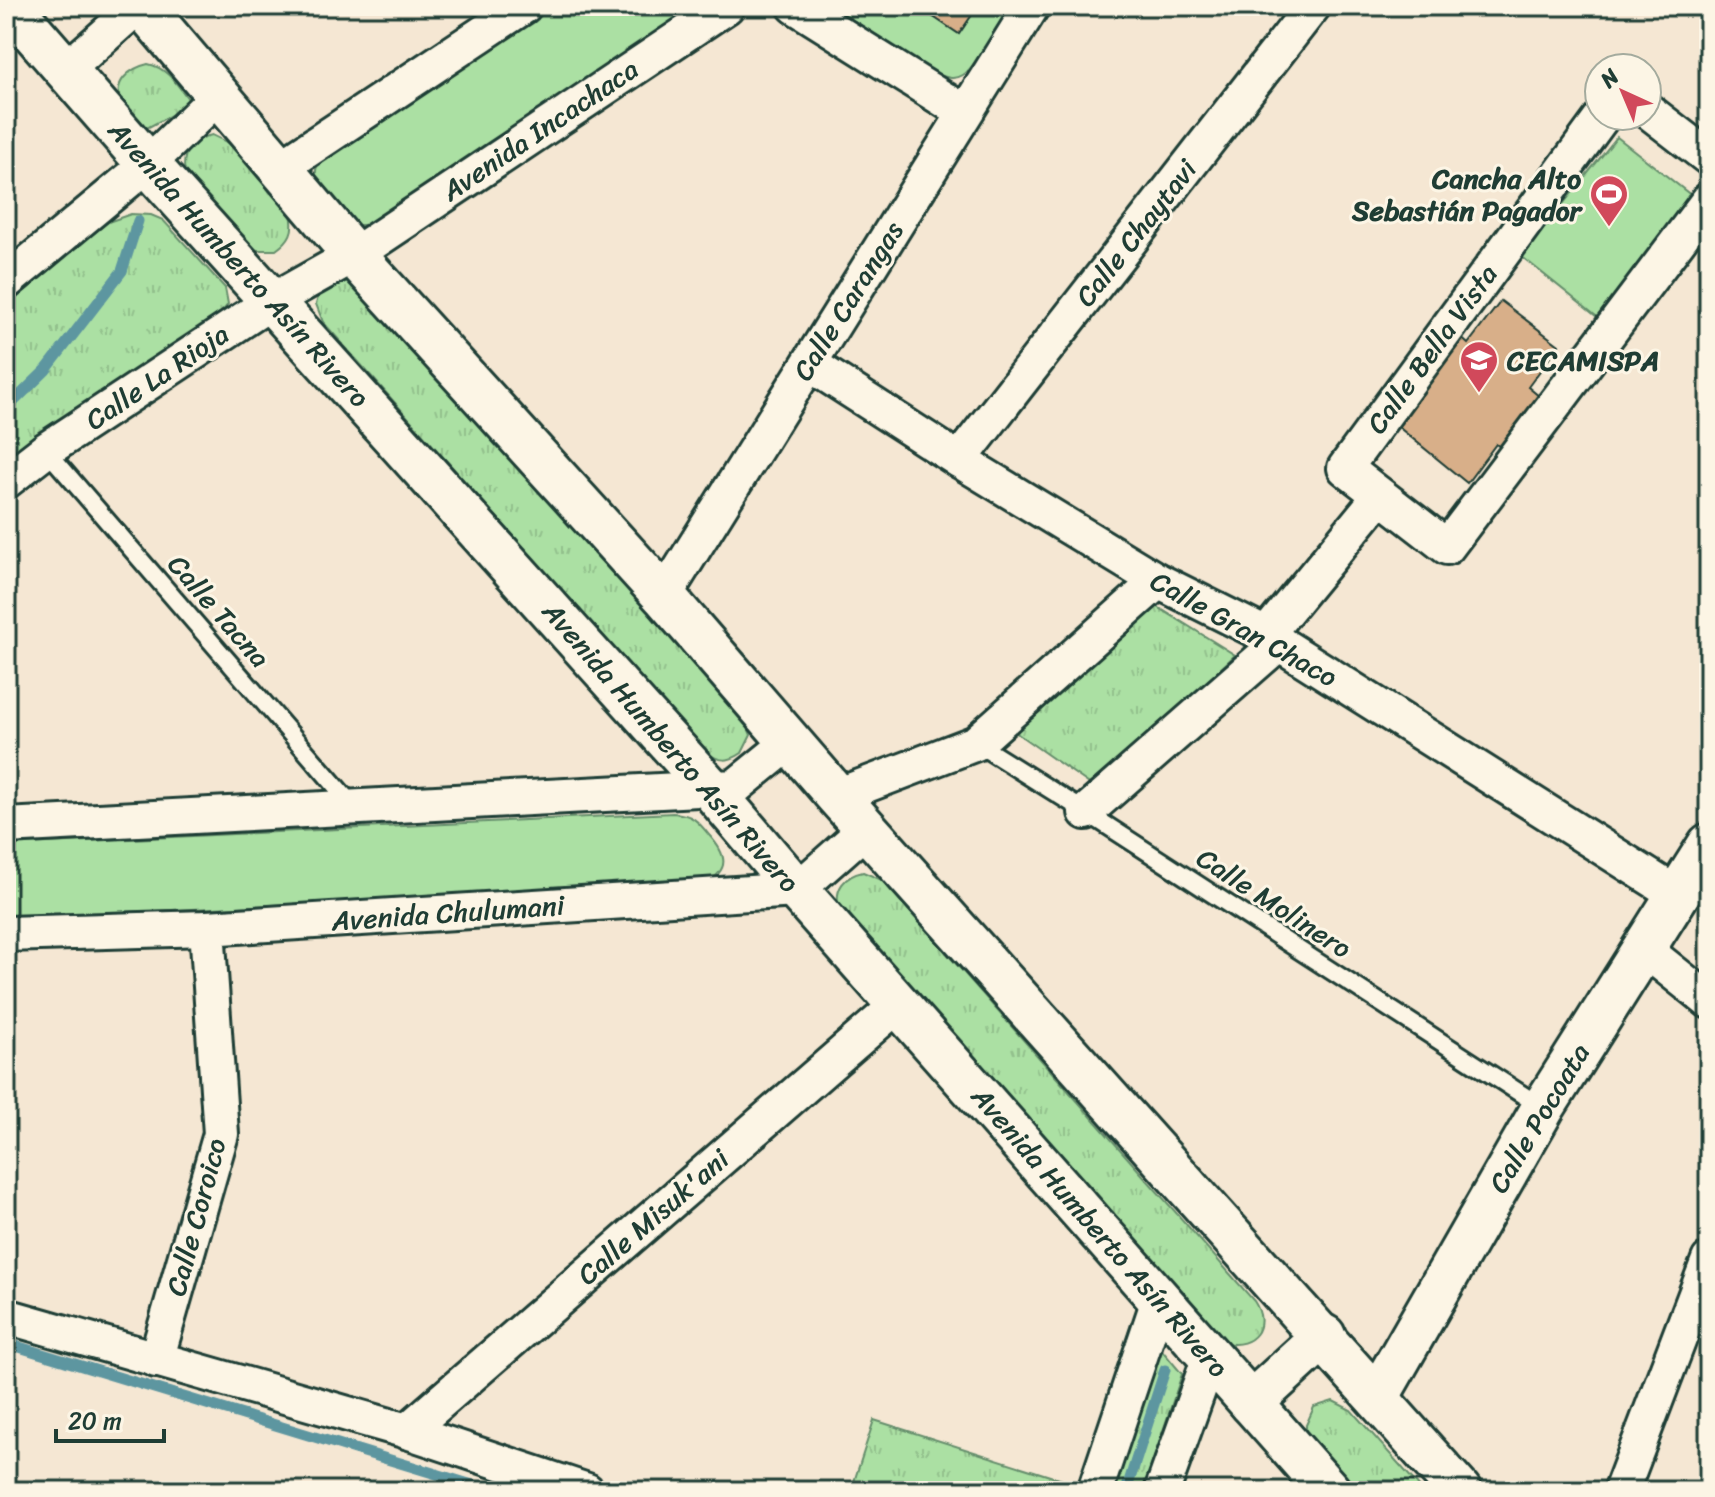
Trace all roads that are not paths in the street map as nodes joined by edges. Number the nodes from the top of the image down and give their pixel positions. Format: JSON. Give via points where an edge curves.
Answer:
{"nodes":[{"id":1,"x":10,"y":6,"type":"edge"},
{"id":2,"x":140,"y":6,"type":"edge"},
{"id":3,"x":524,"y":6,"type":"edge"},
{"id":4,"x":727,"y":6,"type":"edge"},
{"id":5,"x":795,"y":6,"type":"edge"},
{"id":6,"x":1032,"y":6,"type":"edge"},
{"id":7,"x":1313,"y":6,"type":"edge"},
{"id":8,"x":66,"y":70,"type":"junction"},
{"id":9,"x":218,"y":96,"type":"junction"},
{"id":10,"x":964,"y":112,"type":"junction"},
{"id":11,"x":1663,"y":122,"type":"edge"},
{"id":12,"x":1591,"y":132,"type":"edge"},
{"id":13,"x":1709,"y":158,"type":"edge"},
{"id":14,"x":148,"y":164,"type":"junction"},
{"id":15,"x":280,"y":168,"type":"junction"},
{"id":16,"x":1709,"y":200,"type":"edge"},
{"id":17,"x":354,"y":255,"type":"junction"},
{"id":18,"x":6,"y":282,"type":"edge"},
{"id":19,"x":272,"y":301,"type":"junction"},
{"id":20,"x":810,"y":364,"type":"junction"},
{"id":21,"x":46,"y":450,"type":"junction"},
{"id":22,"x":959,"y":460,"type":"junction"},
{"id":23,"x":6,"y":481,"type":"edge"},
{"id":24,"x":1380,"y":496,"type":"junction"},
{"id":25,"x":1158,"y":581,"type":"junction"},
{"id":26,"x":664,"y":596,"type":"junction"},
{"id":27,"x":1272,"y":639,"type":"junction"},
{"id":28,"x":790,"y":742,"type":"junction"},
{"id":29,"x":976,"y":743,"type":"junction"},
{"id":30,"x":711,"y":789,"type":"junction"},
{"id":31,"x":837,"y":796,"type":"junction"},
{"id":32,"x":353,"y":806,"type":"junction"},
{"id":33,"x":1086,"y":812,"type":"junction"},
{"id":34,"x":6,"y":826,"type":"edge"},
{"id":35,"x":866,"y":829,"type":"junction"},
{"id":36,"x":1709,"y":845,"type":"edge"},
{"id":37,"x":797,"y":890,"type":"junction"},
{"id":38,"x":1678,"y":895,"type":"junction"},
{"id":39,"x":207,"y":928,"type":"junction"},
{"id":40,"x":6,"y":934,"type":"edge"},
{"id":41,"x":1644,"y":949,"type":"junction"},
{"id":42,"x":1709,"y":1001,"type":"edge"},
{"id":43,"x":899,"y":1004,"type":"junction"},
{"id":44,"x":1543,"y":1108,"type":"junction"},
{"id":45,"x":1709,"y":1260,"type":"edge"},
{"id":46,"x":1159,"y":1300,"type":"junction"},
{"id":47,"x":6,"y":1316,"type":"edge"},
{"id":48,"x":1324,"y":1336,"type":"junction"},
{"id":49,"x":1210,"y":1357,"type":"junction"},
{"id":50,"x":156,"y":1360,"type":"junction"},
{"id":51,"x":1378,"y":1396,"type":"junction"},
{"id":52,"x":1251,"y":1403,"type":"junction"},
{"id":53,"x":407,"y":1431,"type":"junction"},
{"id":54,"x":587,"y":1491,"type":"edge"},
{"id":55,"x":1095,"y":1491,"type":"edge"},
{"id":56,"x":1162,"y":1491,"type":"edge"},
{"id":57,"x":1329,"y":1491,"type":"edge"},
{"id":58,"x":1460,"y":1491,"type":"edge"},
{"id":59,"x":1621,"y":1491,"type":"edge"}],
"edges":[{"from":1,"to":8,"type":"street","name":"Avenida Humberto Asín Rivero"},
{"from":2,"to":8,"type":"street"},
{"from":2,"to":9,"type":"street"},
{"from":3,"to":15,"type":"street"},
{"from":4,"to":17,"type":"street","name":"Avenida Incachaca"},
{"from":5,"to":10,"type":"street"},
{"from":6,"to":10,"type":"street","name":"Calle Carangas"},
{"from":7,"to":22,"type":"street","name":"Calle Chaytavi"},
{"from":8,"to":14,"type":"street","name":"Avenida Humberto Asín Rivero"},
{"from":9,"to":14,"type":"street"},
{"from":9,"to":15,"type":"street"},
{"from":10,"to":20,"type":"street","name":"Calle Carangas"},
{"from":11,"to":13,"type":"street"},
{"from":12,"to":24,"type":"street","name":"Calle Bella Vista","via":[[1345,468]]},
{"from":14,"to":18,"type":"street"},
{"from":14,"to":19,"type":"street","name":"Avenida Humberto Asín Rivero"},
{"from":15,"to":17,"type":"street"},
{"from":16,"to":24,"type":"street","name":"Calle Bella Vista","via":[[1447,547]]},
{"from":17,"to":19,"type":"street","name":"Calle La Rioja"},
{"from":17,"to":26,"type":"street"},
{"from":19,"to":21,"type":"street","name":"Calle La Rioja"},
{"from":19,"to":30,"type":"street","name":"Avenida Humberto Asín Rivero"},
{"from":20,"to":22,"type":"street","name":"Calle Gran Chaco"},
{"from":20,"to":26,"type":"street","name":"Calle Carangas"},
{"from":21,"to":23,"type":"street","name":"Calle La Rioja"},
{"from":21,"to":32,"type":"lane","name":"Calle Tacna"},
{"from":22,"to":25,"type":"street","name":"Calle Gran Chaco"},
{"from":24,"to":27,"type":"street"},
{"from":25,"to":27,"type":"street","name":"Calle Gran Chaco"},
{"from":25,"to":29,"type":"street"},
{"from":26,"to":28,"type":"street"},
{"from":27,"to":33,"type":"street"},
{"from":27,"to":38,"type":"street","name":"Calle Gran Chaco"},
{"from":28,"to":30,"type":"street","via":[[735,787]]},
{"from":28,"to":31,"type":"street"},
{"from":29,"to":31,"type":"street"},
{"from":29,"to":33,"type":"lane","name":"Calle Molinero"},
{"from":30,"to":32,"type":"street"},
{"from":30,"to":37,"type":"street","name":"Avenida Humberto Asín Rivero"},
{"from":31,"to":35,"type":"street"},
{"from":32,"to":34,"type":"street"},
{"from":33,"to":44,"type":"lane","name":"Calle Molinero"},
{"from":35,"to":37,"type":"street"},
{"from":35,"to":48,"type":"street"},
{"from":36,"to":38,"type":"street","name":"Calle Pocoata"},
{"from":37,"to":39,"type":"street","name":"Avenida Chulumani"},
{"from":37,"to":43,"type":"street","name":"Avenida Humberto Asín Rivero"},
{"from":38,"to":41,"type":"street","name":"Calle Pocoata"},
{"from":39,"to":40,"type":"street","name":"Avenida Chulumani"},
{"from":39,"to":50,"type":"street","name":"Calle Coroico","via":[[221,1134]]},
{"from":41,"to":42,"type":"street"},
{"from":41,"to":44,"type":"street","name":"Calle Pocoata"},
{"from":43,"to":46,"type":"street","name":"Avenida Humberto Asín Rivero"},
{"from":43,"to":53,"type":"street","name":"Calle Misuk'ani"},
{"from":44,"to":51,"type":"street","name":"Calle Pocoata"},
{"from":45,"to":59,"type":"street"},
{"from":46,"to":49,"type":"street","name":"Avenida Humberto Asín Rivero"},
{"from":46,"to":55,"type":"street"},
{"from":47,"to":50,"type":"street"},
{"from":48,"to":51,"type":"street"},
{"from":48,"to":52,"type":"street"},
{"from":49,"to":52,"type":"street","name":"Avenida Humberto Asín Rivero"},
{"from":49,"to":56,"type":"street"},
{"from":50,"to":53,"type":"street"},
{"from":51,"to":58,"type":"street"},
{"from":52,"to":57,"type":"street","name":"Avenida Humberto Asín Rivero"},
{"from":53,"to":54,"type":"street"}]}
